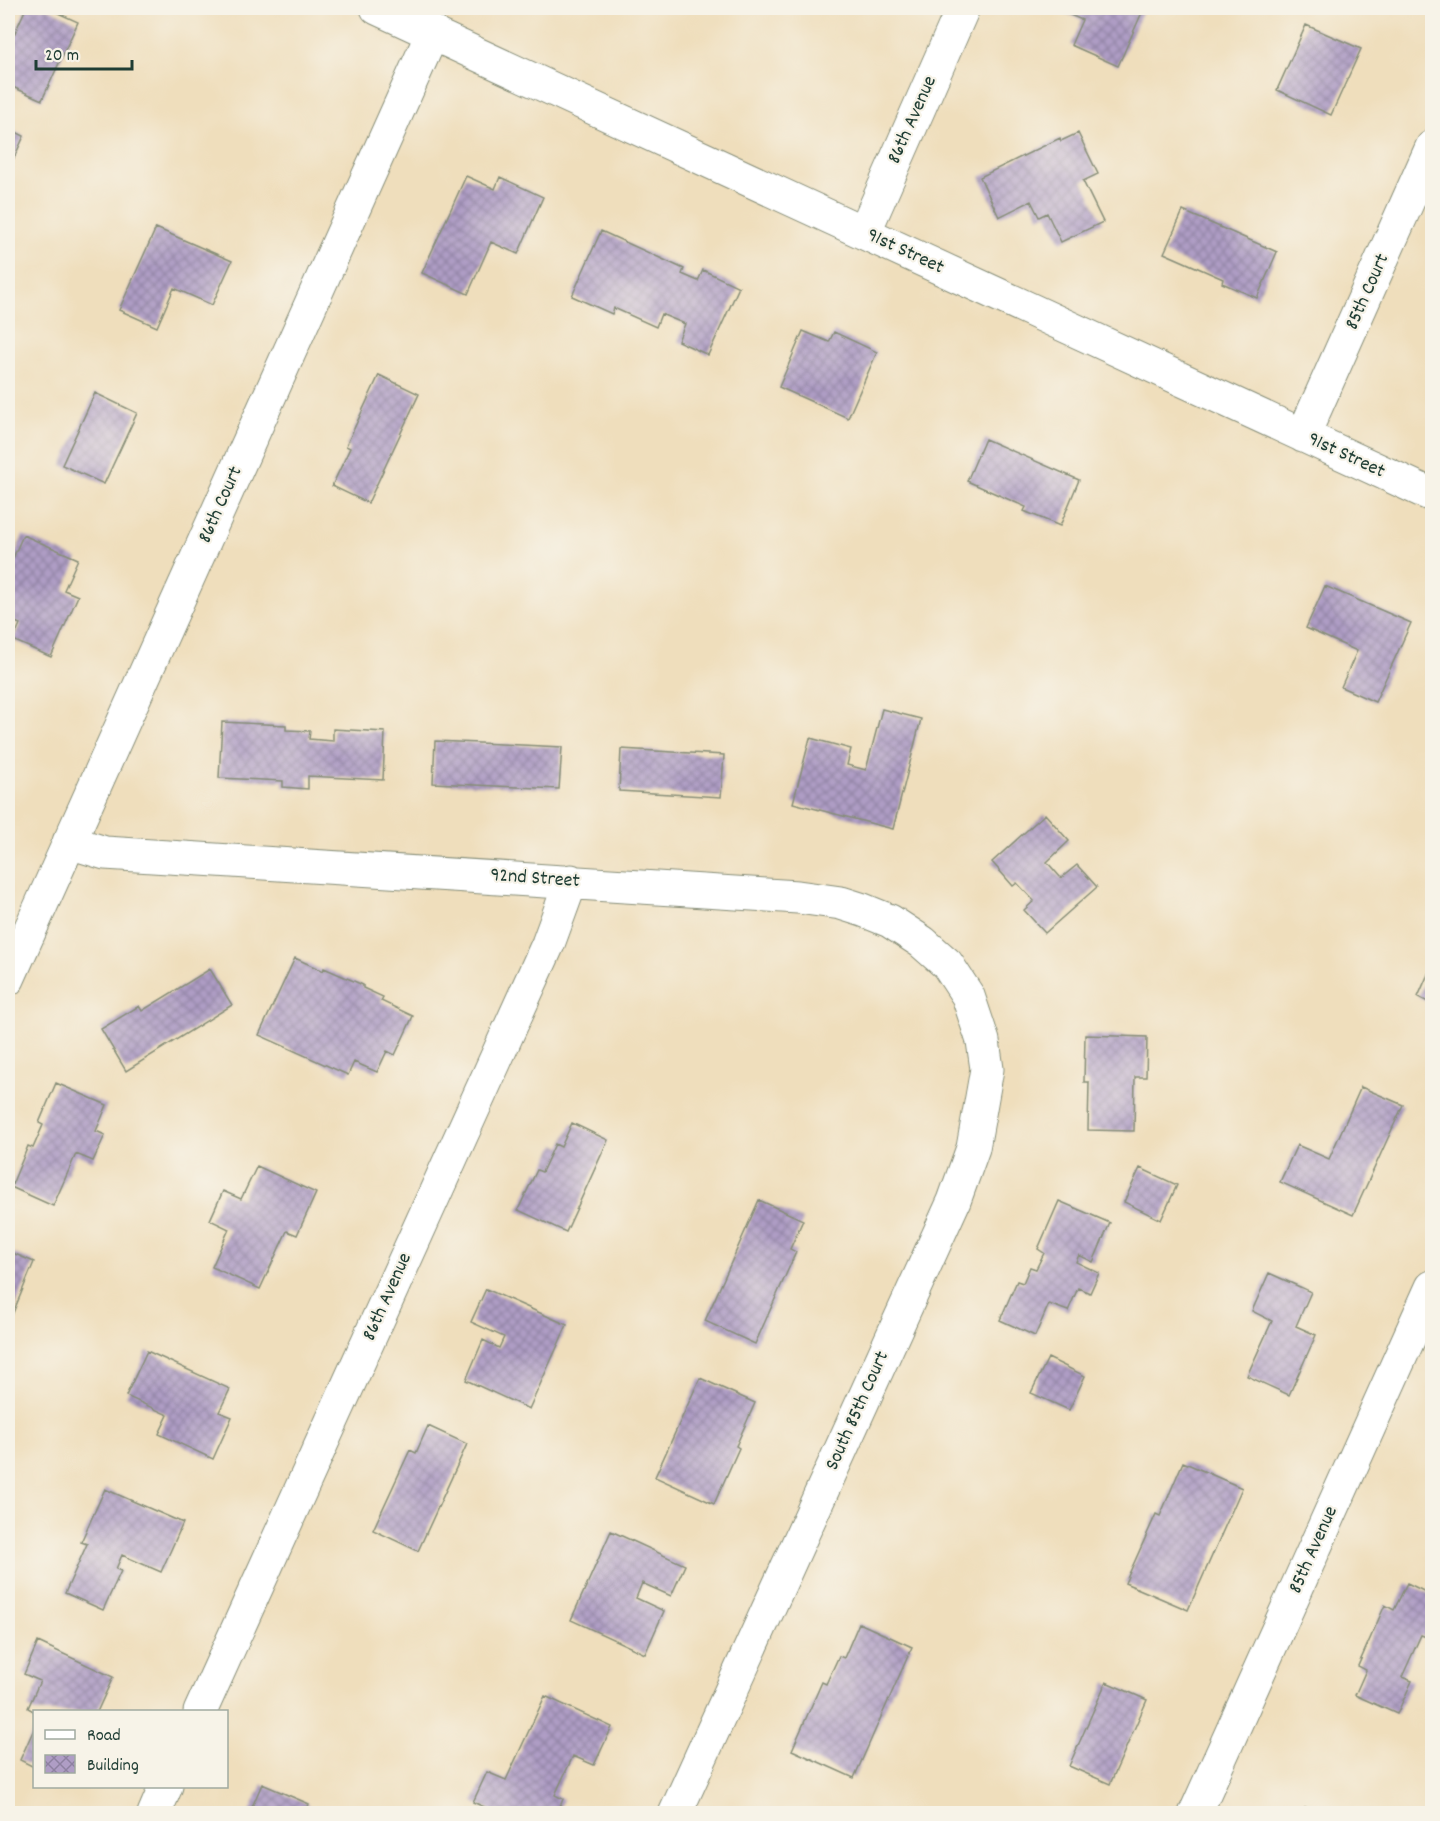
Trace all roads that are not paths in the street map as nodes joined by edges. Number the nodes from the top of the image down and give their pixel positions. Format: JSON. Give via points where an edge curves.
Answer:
{"nodes":[{"id":1,"x":377,"y":8,"type":"edge"},
{"id":2,"x":963,"y":8,"type":"edge"},
{"id":3,"x":433,"y":32,"type":"junction"},
{"id":4,"x":1432,"y":147,"type":"edge"},
{"id":5,"x":864,"y":233,"type":"junction"},
{"id":6,"x":1303,"y":436,"type":"junction"},
{"id":7,"x":1432,"y":495,"type":"edge"},
{"id":8,"x":69,"y":843,"type":"junction"},
{"id":9,"x":570,"y":881,"type":"junction"},
{"id":10,"x":8,"y":979,"type":"edge"},
{"id":11,"x":968,"y":996,"type":"joint"},
{"id":12,"x":1432,"y":1287,"type":"edge"},
{"id":13,"x":201,"y":1710,"type":"edge"},
{"id":14,"x":165,"y":1788,"type":"edge"},
{"id":15,"x":154,"y":1814,"type":"edge"},
{"id":16,"x":675,"y":1814,"type":"edge"},
{"id":17,"x":1195,"y":1814,"type":"edge"}],
"edges":[{"from":1,"to":3,"type":"street","name":"91st Street"},
{"from":2,"to":5,"type":"street","name":"86th Avenue"},
{"from":3,"to":5,"type":"street","name":"91st Street"},
{"from":3,"to":8,"type":"street","name":"86th Court"},
{"from":4,"to":6,"type":"street","name":"85th Court"},
{"from":5,"to":6,"type":"street","name":"91st Street"},
{"from":6,"to":7,"type":"street","name":"91st Street"},
{"from":8,"to":9,"type":"street","name":"92nd Street","via":[[105,852]]},
{"from":8,"to":10,"type":"street","name":"86th Court"},
{"from":9,"to":11,"type":"street","name":"92nd Street","via":[[840,903],[890,921],[922,942],[947,964]]},
{"from":9,"to":13,"type":"street","name":"86th Avenue","via":[[548,944]]},
{"from":11,"to":16,"type":"street","name":"South 85th Court","via":[[983,1041],[987,1069],[969,1159],[954,1201]]},
{"from":12,"to":17,"type":"street","name":"85th Avenue"},
{"from":14,"to":15,"type":"street"}]}
